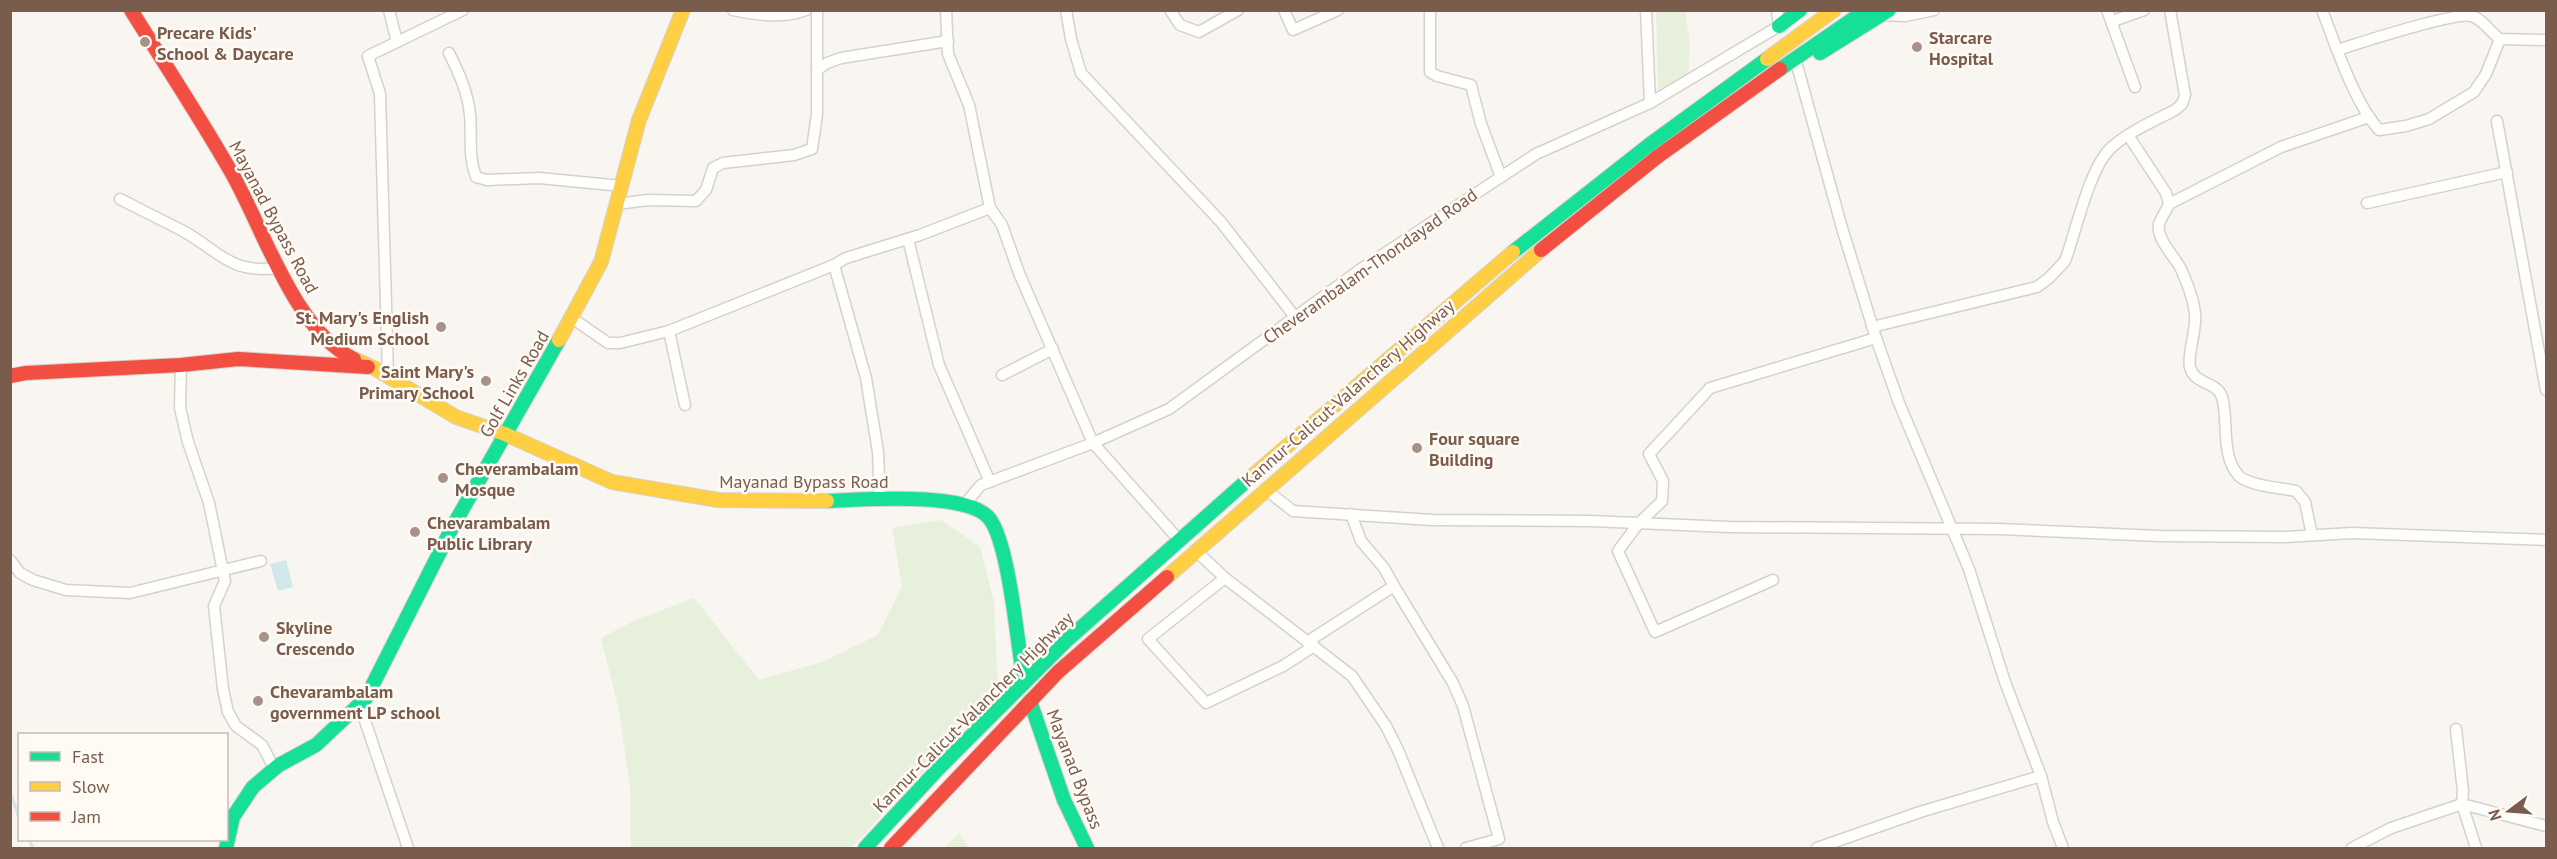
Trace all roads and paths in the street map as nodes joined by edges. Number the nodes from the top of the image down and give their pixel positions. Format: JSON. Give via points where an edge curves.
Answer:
{"nodes":[{"id":1,"x":132,"y":10,"type":"edge"},
{"id":2,"x":389,"y":10,"type":"edge"},
{"id":3,"x":463,"y":10,"type":"edge"},
{"id":4,"x":683,"y":10,"type":"edge"},
{"id":5,"x":733,"y":10,"type":"edge"},
{"id":6,"x":806,"y":10,"type":"edge"},
{"id":7,"x":817,"y":10,"type":"edge"},
{"id":8,"x":946,"y":10,"type":"edge"},
{"id":9,"x":1066,"y":10,"type":"edge"},
{"id":10,"x":1170,"y":10,"type":"edge"},
{"id":11,"x":1238,"y":10,"type":"edge"},
{"id":12,"x":1284,"y":10,"type":"edge"},
{"id":13,"x":1430,"y":10,"type":"edge"},
{"id":14,"x":1646,"y":10,"type":"edge"},
{"id":15,"x":1777,"y":10,"type":"edge"},
{"id":16,"x":1800,"y":10,"type":"edge"},
{"id":17,"x":1834,"y":10,"type":"edge"},
{"id":18,"x":1866,"y":10,"type":"edge"},
{"id":19,"x":1934,"y":10,"type":"edge"},
{"id":20,"x":2144,"y":10,"type":"edge"},
{"id":21,"x":2170,"y":10,"type":"edge"},
{"id":22,"x":2322,"y":10,"type":"edge"},
{"id":23,"x":1332,"y":12,"type":"edge"},
{"id":24,"x":1885,"y":13,"type":"edge"},
{"id":25,"x":2110,"y":16,"type":"edge"},
{"id":26,"x":1779,"y":26,"type":"junction"},
{"id":27,"x":2500,"y":39,"type":"junction"},
{"id":28,"x":2547,"y":40,"type":"edge"},
{"id":29,"x":948,"y":41,"type":"junction"},
{"id":30,"x":397,"y":42,"type":"junction"},
{"id":31,"x":2337,"y":50,"type":"junction"},
{"id":32,"x":449,"y":52,"type":"dead end"},
{"id":33,"x":1795,"y":58,"type":"junction"},
{"id":34,"x":817,"y":70,"type":"junction"},
{"id":35,"x":2135,"y":87,"type":"dead end"},
{"id":36,"x":1650,"y":103,"type":"junction"},
{"id":37,"x":2369,"y":117,"type":"junction"},
{"id":38,"x":2497,"y":121,"type":"dead end"},
{"id":39,"x":2128,"y":135,"type":"junction"},
{"id":40,"x":2507,"y":172,"type":"junction"},
{"id":41,"x":1501,"y":177,"type":"junction"},
{"id":42,"x":622,"y":186,"type":"junction"},
{"id":43,"x":120,"y":199,"type":"dead end"},
{"id":44,"x":2367,"y":203,"type":"dead end"},
{"id":45,"x":617,"y":204,"type":"junction"},
{"id":46,"x":2169,"y":204,"type":"junction"},
{"id":47,"x":990,"y":208,"type":"junction"},
{"id":48,"x":908,"y":239,"type":"junction"},
{"id":49,"x":834,"y":265,"type":"junction"},
{"id":50,"x":279,"y":268,"type":"junction"},
{"id":51,"x":1295,"y":317,"type":"junction"},
{"id":52,"x":573,"y":318,"type":"junction"},
{"id":53,"x":669,"y":331,"type":"junction"},
{"id":54,"x":1874,"y":332,"type":"junction"},
{"id":55,"x":1053,"y":349,"type":"junction"},
{"id":56,"x":356,"y":359,"type":"junction"},
{"id":57,"x":181,"y":365,"type":"junction"},
{"id":58,"x":342,"y":366,"type":"junction"},
{"id":59,"x":374,"y":368,"type":"junction"},
{"id":60,"x":1002,"y":375,"type":"dead end"},
{"id":61,"x":10,"y":376,"type":"edge"},
{"id":62,"x":388,"y":376,"type":"junction"},
{"id":63,"x":2547,"y":390,"type":"edge"},
{"id":64,"x":685,"y":405,"type":"dead end"},
{"id":65,"x":506,"y":434,"type":"junction"},
{"id":66,"x":1094,"y":443,"type":"junction"},
{"id":67,"x":990,"y":482,"type":"junction"},
{"id":68,"x":1265,"y":489,"type":"junction"},
{"id":69,"x":880,"y":500,"type":"junction"},
{"id":70,"x":964,"y":505,"type":"junction"},
{"id":71,"x":1352,"y":514,"type":"junction"},
{"id":72,"x":1638,"y":524,"type":"junction"},
{"id":73,"x":1954,"y":529,"type":"junction"},
{"id":74,"x":2312,"y":536,"type":"junction"},
{"id":75,"x":1179,"y":540,"type":"junction"},
{"id":76,"x":2547,"y":540,"type":"edge"},
{"id":77,"x":1195,"y":550,"type":"junction"},
{"id":78,"x":10,"y":560,"type":"edge"},
{"id":79,"x":261,"y":561,"type":"dead end"},
{"id":80,"x":222,"y":571,"type":"junction"},
{"id":81,"x":1225,"y":578,"type":"junction"},
{"id":82,"x":1773,"y":580,"type":"dead end"},
{"id":83,"x":1394,"y":586,"type":"junction"},
{"id":84,"x":1310,"y":644,"type":"junction"},
{"id":85,"x":1024,"y":682,"type":"junction"},
{"id":86,"x":1030,"y":701,"type":"junction"},
{"id":87,"x":360,"y":705,"type":"junction"},
{"id":88,"x":2456,"y":729,"type":"dead end"},
{"id":89,"x":274,"y":768,"type":"junction"},
{"id":90,"x":2041,"y":776,"type":"junction"},
{"id":91,"x":2462,"y":804,"type":"junction"},
{"id":92,"x":2547,"y":826,"type":"edge"},
{"id":93,"x":228,"y":840,"type":"edge"},
{"id":94,"x":408,"y":849,"type":"edge"},
{"id":95,"x":865,"y":849,"type":"edge"},
{"id":96,"x":891,"y":849,"type":"edge"},
{"id":97,"x":1087,"y":849,"type":"edge"},
{"id":98,"x":1438,"y":849,"type":"edge"},
{"id":99,"x":1466,"y":849,"type":"edge"},
{"id":100,"x":1817,"y":849,"type":"edge"},
{"id":101,"x":2063,"y":849,"type":"edge"},
{"id":102,"x":2352,"y":849,"type":"edge"},
{"id":103,"x":2476,"y":849,"type":"edge"}],
"edges":[{"from":1,"to":50,"type":"main road","name":"Mayanad Bypass Road","via":[[231,171]]},
{"from":2,"to":30,"type":"street"},
{"from":3,"to":30,"type":"street"},
{"from":4,"to":42,"type":"main road","name":"Golf Links Road","via":[[639,120]]},
{"from":5,"to":6,"type":"street","via":[[762,16]]},
{"from":7,"to":34,"type":"street"},
{"from":8,"to":29,"type":"street"},
{"from":9,"to":51,"type":"street","via":[[1081,73],[1221,222]]},
{"from":10,"to":11,"type":"street","via":[[1180,25],[1199,32]]},
{"from":12,"to":23,"type":"street","via":[[1293,30]]},
{"from":13,"to":41,"type":"street","via":[[1430,72],[1471,85]]},
{"from":14,"to":36,"type":"street"},
{"from":15,"to":26,"type":"street"},
{"from":16,"to":26,"type":"main road"},
{"from":17,"to":75,"type":"main road","name":"Kannur-Calicut-Valanchery Highway","via":[[1518,247]]},
{"from":18,"to":33,"type":"main road","name":"Kannur-Calicut-Valanchery Highway"},
{"from":19,"to":24,"type":"street","via":[[1905,16]]},
{"from":20,"to":25,"type":"street"},
{"from":21,"to":39,"type":"street","via":[[2185,95],[2182,104]]},
{"from":22,"to":31,"type":"street"},
{"from":24,"to":33,"type":"main road","via":[[1818,54]]},
{"from":25,"to":35,"type":"street"},
{"from":26,"to":36,"type":"street","name":"Cheverambalam-Thondayad Road"},
{"from":27,"to":28,"type":"street"},
{"from":27,"to":31,"type":"street","via":[[2469,15]]},
{"from":27,"to":37,"type":"street","via":[[2474,92],[2429,119],[2379,130]]},
{"from":29,"to":34,"type":"street","via":[[841,58]]},
{"from":29,"to":47,"type":"street","via":[[948,54],[969,105]]},
{"from":30,"to":62,"type":"street","via":[[368,56],[380,94]]},
{"from":31,"to":37,"type":"street"},
{"from":32,"to":42,"type":"street","via":[[466,94],[476,177]]},
{"from":33,"to":54,"type":"street"},
{"from":33,"to":68,"type":"main road","name":"Kannur-Calicut-Valanchery Highway","via":[[1657,157],[1527,261]]},
{"from":34,"to":45,"type":"street","via":[[812,149],[712,168],[706,190],[696,201]]},
{"from":36,"to":41,"type":"street","name":"Cheverambalam-Thondayad Road","via":[[1536,154]]},
{"from":37,"to":46,"type":"street","via":[[2281,147]]},
{"from":38,"to":40,"type":"street"},
{"from":39,"to":46,"type":"street"},
{"from":39,"to":54,"type":"street","via":[[2102,159],[2065,261],[2049,278],[2019,292]]},
{"from":40,"to":44,"type":"street"},
{"from":40,"to":63,"type":"street"},
{"from":41,"to":51,"type":"street","name":"Cheverambalam-Thondayad Road"},
{"from":42,"to":45,"type":"main road","name":"Golf Links Road"},
{"from":43,"to":50,"type":"street","via":[[185,232],[240,267]]},
{"from":45,"to":52,"type":"main road","name":"Golf Links Road","via":[[601,261]]},
{"from":46,"to":74,"type":"street","via":[[2159,224],[2160,235],[2190,292],[2195,315],[2189,365],[2193,375],[2222,396],[2227,449],[2234,470],[2247,482],[2296,491],[2305,502]]},
{"from":47,"to":48,"type":"street"},
{"from":47,"to":55,"type":"street","via":[[1002,225]]},
{"from":48,"to":49,"type":"street"},
{"from":48,"to":67,"type":"street","via":[[939,365]]},
{"from":49,"to":53,"type":"street"},
{"from":49,"to":69,"type":"street","via":[[866,378],[878,452]]},
{"from":50,"to":56,"type":"main road","name":"Mayanad Bypass Road","via":[[296,301],[323,336]]},
{"from":51,"to":66,"type":"street","name":"Cheverambalam-Thondayad Road","via":[[1169,409]]},
{"from":52,"to":53,"type":"street","via":[[608,343]]},
{"from":52,"to":65,"type":"main road","name":"Golf Links Road"},
{"from":53,"to":64,"type":"street"},
{"from":54,"to":72,"type":"street","via":[[1710,388],[1649,454],[1663,481],[1662,501]]},
{"from":54,"to":73,"type":"street","via":[[1899,404]]},
{"from":55,"to":60,"type":"street"},
{"from":55,"to":66,"type":"street"},
{"from":56,"to":58,"type":"main road"},
{"from":56,"to":59,"type":"main road","name":"Mayanad Bypass Road"},
{"from":57,"to":58,"type":"main road","via":[[238,359]]},
{"from":57,"to":61,"type":"main road"},
{"from":57,"to":80,"type":"street","via":[[180,408],[209,502]]},
{"from":58,"to":59,"type":"main road"},
{"from":59,"to":62,"type":"main road","name":"Mayanad Bypass Road"},
{"from":62,"to":65,"type":"main road","name":"Mayanad Bypass Road","via":[[456,417]]},
{"from":65,"to":69,"type":"main road","name":"Mayanad Bypass Road","via":[[612,482],[718,500]]},
{"from":65,"to":87,"type":"main road","name":"Golf Links Road","via":[[453,526]]},
{"from":66,"to":67,"type":"street","name":"Cheverambalam-Thondayad Road"},
{"from":66,"to":75,"type":"street"},
{"from":67,"to":70,"type":"street","name":"Cheverambalam-Thondayad Road","via":[[981,485]]},
{"from":68,"to":71,"type":"street","via":[[1293,512]]},
{"from":68,"to":77,"type":"main road","name":"Kannur-Calicut-Valanchery Highway"},
{"from":69,"to":70,"type":"main road","name":"Mayanad Bypass Road"},
{"from":70,"to":85,"type":"main road","name":"Mayanad Bypass Road","via":[[987,517],[1002,546]]},
{"from":71,"to":72,"type":"street","via":[[1432,520]]},
{"from":71,"to":83,"type":"street","via":[[1361,541]]},
{"from":72,"to":73,"type":"street"},
{"from":72,"to":82,"type":"street","via":[[1618,551],[1655,632]]},
{"from":73,"to":74,"type":"street"},
{"from":73,"to":90,"type":"street"},
{"from":74,"to":76,"type":"street","via":[[2352,533]]},
{"from":75,"to":85,"type":"main road","name":"Kannur-Calicut-Valanchery Highway"},
{"from":77,"to":81,"type":"street"},
{"from":77,"to":86,"type":"main road","name":"Kannur-Calicut-Valanchery Highway"},
{"from":78,"to":80,"type":"street","via":[[20,573],[33,580],[66,590],[130,593]]},
{"from":79,"to":80,"type":"street"},
{"from":80,"to":89,"type":"street","via":[[225,581],[214,606],[228,712],[236,726],[262,745]]},
{"from":81,"to":84,"type":"street"},
{"from":81,"to":84,"type":"street","via":[[1148,639],[1206,703],[1283,666]]},
{"from":83,"to":84,"type":"street"},
{"from":83,"to":99,"type":"street","via":[[1453,683],[1469,723],[1499,838]]},
{"from":84,"to":98,"type":"street","via":[[1352,676],[1386,726]]},
{"from":85,"to":95,"type":"main road","name":"Kannur-Calicut-Valanchery Highway"},
{"from":86,"to":96,"type":"main road","name":"Kannur-Calicut-Valanchery Highway"},
{"from":86,"to":97,"type":"main road","name":"Mayanad Bypass","via":[[1064,800]]},
{"from":87,"to":89,"type":"main road","name":"Golf Links Road","via":[[316,745]]},
{"from":87,"to":94,"type":"street"},
{"from":88,"to":91,"type":"street"},
{"from":89,"to":93,"type":"main road","name":"Golf Links Road","via":[[253,787],[233,817]]},
{"from":90,"to":100,"type":"street","via":[[1899,819]]},
{"from":90,"to":101,"type":"street"},
{"from":91,"to":92,"type":"street"},
{"from":91,"to":102,"type":"street","via":[[2391,828]]},
{"from":91,"to":103,"type":"street"}]}
